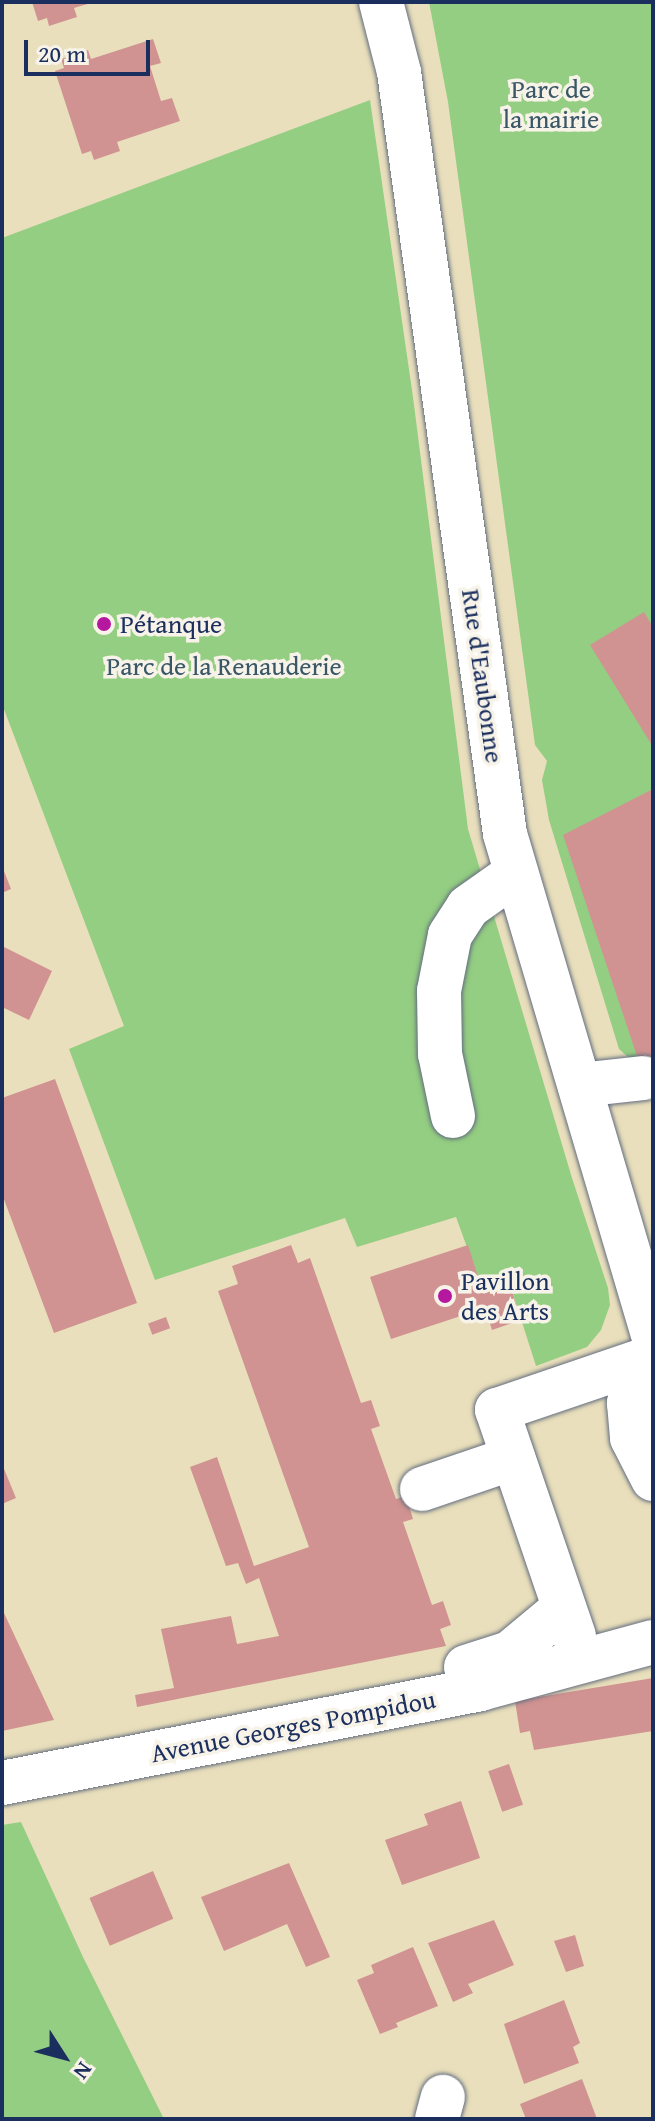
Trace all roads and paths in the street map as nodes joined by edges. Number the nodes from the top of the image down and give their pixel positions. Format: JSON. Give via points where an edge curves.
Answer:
{"nodes":[{"id":1,"x":381,"y":2,"type":"edge"},
{"id":2,"x":516,"y":873,"type":"junction"},
{"id":3,"x":644,"y":1078,"type":"dead end"},
{"id":4,"x":580,"y":1085,"type":"junction"},
{"id":5,"x":453,"y":1116,"type":"dead end"},
{"id":6,"x":653,"y":1335,"type":"edge"},
{"id":7,"x":653,"y":1359,"type":"edge"},
{"id":8,"x":513,"y":1458,"type":"junction"},
{"id":9,"x":653,"y":1479,"type":"edge"},
{"id":10,"x":422,"y":1489,"type":"dead end"},
{"id":11,"x":564,"y":1608,"type":"junction"},
{"id":12,"x":653,"y":1642,"type":"edge"},
{"id":13,"x":582,"y":1661,"type":"junction"},
{"id":14,"x":2,"y":1757,"type":"edge"},
{"id":15,"x":2,"y":1783,"type":"edge"}],
"edges":[{"from":1,"to":2,"type":"main road","name":"Rue d'Eaubonne","via":[[399,72],[505,834]]},
{"from":2,"to":4,"type":"main road","name":"Rue d'Eaubonne"},
{"from":2,"to":5,"type":"main road","via":[[468,907],[450,935],[439,1006],[440,1054]]},
{"from":3,"to":4,"type":"main road"},
{"from":4,"to":6,"type":"main road","name":"Rue d'Eaubonne"},
{"from":7,"to":8,"type":"main road","via":[[497,1410]]},
{"from":7,"to":9,"type":"main road","via":[[629,1403],[632,1438]]},
{"from":8,"to":10,"type":"main road"},
{"from":8,"to":11,"type":"main road"},
{"from":11,"to":13,"type":"main road"},
{"from":11,"to":14,"type":"main road","name":"Avenue Georges Pompidou","via":[[510,1653],[473,1666]]},
{"from":12,"to":13,"type":"main road","name":"Avenue Georges Pompidou"},
{"from":13,"to":15,"type":"main road","name":"Avenue Georges Pompidou","via":[[480,1689]]}]}
